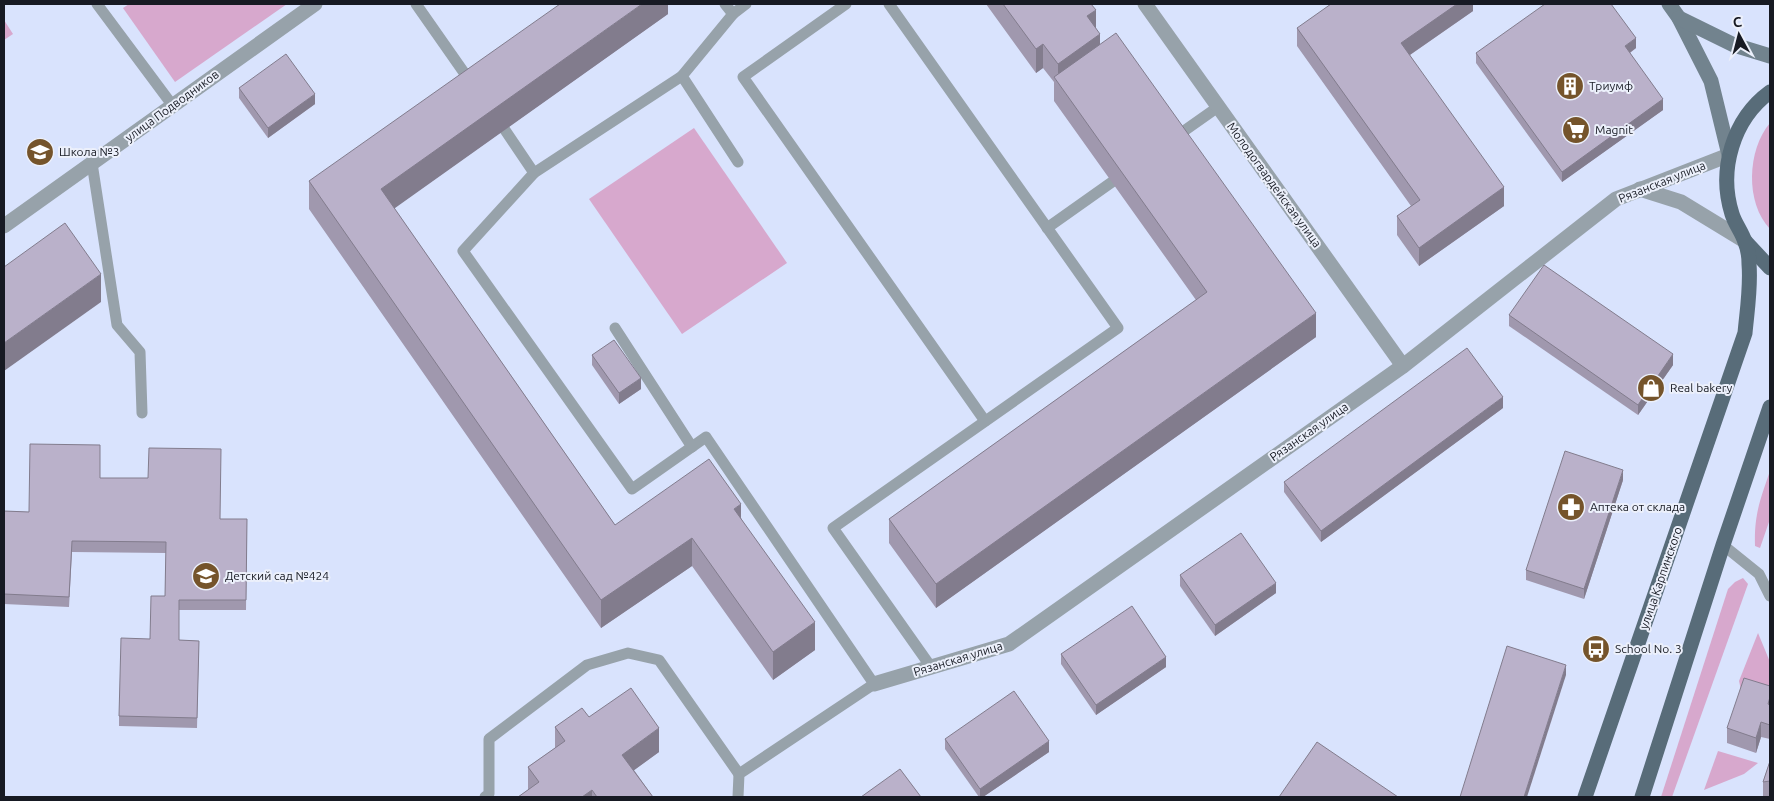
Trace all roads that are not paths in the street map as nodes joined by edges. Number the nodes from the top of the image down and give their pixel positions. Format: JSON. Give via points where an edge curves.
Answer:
{"nodes":[{"id":1,"x":97,"y":4,"type":"edge"},
{"id":2,"x":315,"y":4,"type":"edge"},
{"id":3,"x":416,"y":4,"type":"edge"},
{"id":4,"x":725,"y":4,"type":"edge"},
{"id":5,"x":746,"y":4,"type":"edge"},
{"id":6,"x":846,"y":4,"type":"edge"},
{"id":7,"x":889,"y":4,"type":"edge"},
{"id":8,"x":1145,"y":4,"type":"edge"},
{"id":9,"x":1669,"y":4,"type":"edge"},
{"id":10,"x":733,"y":14,"type":"junction"},
{"id":11,"x":1679,"y":18,"type":"junction"},
{"id":12,"x":1770,"y":56,"type":"edge"},
{"id":13,"x":682,"y":76,"type":"junction"},
{"id":14,"x":477,"y":91,"type":"edge"},
{"id":15,"x":1770,"y":92,"type":"edge"},
{"id":16,"x":173,"y":106,"type":"junction"},
{"id":17,"x":1218,"y":107,"type":"junction"},
{"id":18,"x":505,"y":130,"type":"edge"},
{"id":19,"x":1174,"y":138,"type":"edge"},
{"id":20,"x":1729,"y":155,"type":"junction"},
{"id":21,"x":738,"y":162,"type":"dead end"},
{"id":22,"x":92,"y":163,"type":"junction"},
{"id":23,"x":534,"y":173,"type":"junction"},
{"id":24,"x":1112,"y":182,"type":"edge"},
{"id":25,"x":1640,"y":189,"type":"junction"},
{"id":26,"x":4,"y":226,"type":"edge"},
{"id":27,"x":1047,"y":228,"type":"junction"},
{"id":28,"x":1745,"y":241,"type":"junction"},
{"id":29,"x":1770,"y":268,"type":"edge"},
{"id":30,"x":615,"y":328,"type":"dead end"},
{"id":31,"x":1403,"y":366,"type":"junction"},
{"id":32,"x":1770,"y":408,"type":"edge"},
{"id":33,"x":142,"y":413,"type":"dead end"},
{"id":34,"x":985,"y":421,"type":"junction"},
{"id":35,"x":692,"y":446,"type":"junction"},
{"id":36,"x":1723,"y":544,"type":"junction"},
{"id":37,"x":1770,"y":596,"type":"edge"},
{"id":38,"x":931,"y":667,"type":"junction"},
{"id":39,"x":874,"y":684,"type":"junction"},
{"id":40,"x":739,"y":774,"type":"junction"},
{"id":41,"x":485,"y":797,"type":"edge"},
{"id":42,"x":738,"y":797,"type":"edge"},
{"id":43,"x":1585,"y":797,"type":"edge"},
{"id":44,"x":1642,"y":797,"type":"edge"}],
"edges":[{"from":1,"to":16,"type":"lane"},
{"from":2,"to":16,"type":"street","name":"улица Подводников"},
{"from":3,"to":14,"type":"lane"},
{"from":4,"to":10,"type":"lane"},
{"from":5,"to":10,"type":"lane"},
{"from":6,"to":34,"type":"lane","via":[[743,77]]},
{"from":7,"to":27,"type":"lane"},
{"from":8,"to":17,"type":"street","name":"Молодогвардейская улица"},
{"from":9,"to":11,"type":"street"},
{"from":10,"to":13,"type":"lane"},
{"from":11,"to":12,"type":"street","via":[[1734,45]]},
{"from":11,"to":20,"type":"street","via":[[1711,81]]},
{"from":13,"to":21,"type":"lane"},
{"from":13,"to":23,"type":"lane"},
{"from":15,"to":20,"type":"main road","name":"улица Карпинского","via":[[1759,100],[1740,126]]},
{"from":16,"to":22,"type":"street","name":"улица Подводников"},
{"from":17,"to":19,"type":"lane"},
{"from":17,"to":31,"type":"street","name":"Молодогвардейская улица"},
{"from":18,"to":23,"type":"lane"},
{"from":20,"to":25,"type":"street","name":"Рязанская улица"},
{"from":20,"to":28,"type":"main road","name":"улица Карпинского","via":[[1726,185],[1732,215]]},
{"from":22,"to":26,"type":"street","name":"улица Подводников"},
{"from":22,"to":33,"type":"lane","via":[[117,325],[140,352]]},
{"from":23,"to":35,"type":"lane","via":[[463,251],[632,489]]},
{"from":24,"to":27,"type":"lane"},
{"from":25,"to":28,"type":"street","via":[[1681,202]]},
{"from":25,"to":31,"type":"street","name":"Рязанская улица","via":[[1616,199]]},
{"from":27,"to":34,"type":"lane","via":[[1118,328]]},
{"from":28,"to":29,"type":"main road","name":"улица Карпинского"},
{"from":28,"to":43,"type":"main road","name":"улица Карпинского","via":[[1750,265],[1745,333]]},
{"from":30,"to":35,"type":"lane"},
{"from":31,"to":38,"type":"street","name":"Рязанская улица","via":[[1008,644]]},
{"from":32,"to":36,"type":"main road"},
{"from":34,"to":38,"type":"lane","via":[[833,528]]},
{"from":35,"to":39,"type":"lane","via":[[706,437]]},
{"from":36,"to":37,"type":"lane","via":[[1759,574]]},
{"from":36,"to":44,"type":"main road"},
{"from":38,"to":39,"type":"street","name":"Рязанская улица"},
{"from":39,"to":40,"type":"lane"},
{"from":40,"to":41,"type":"lane","via":[[658,660],[628,652],[587,665],[489,739],[489,794]]},
{"from":40,"to":42,"type":"lane"}]}
